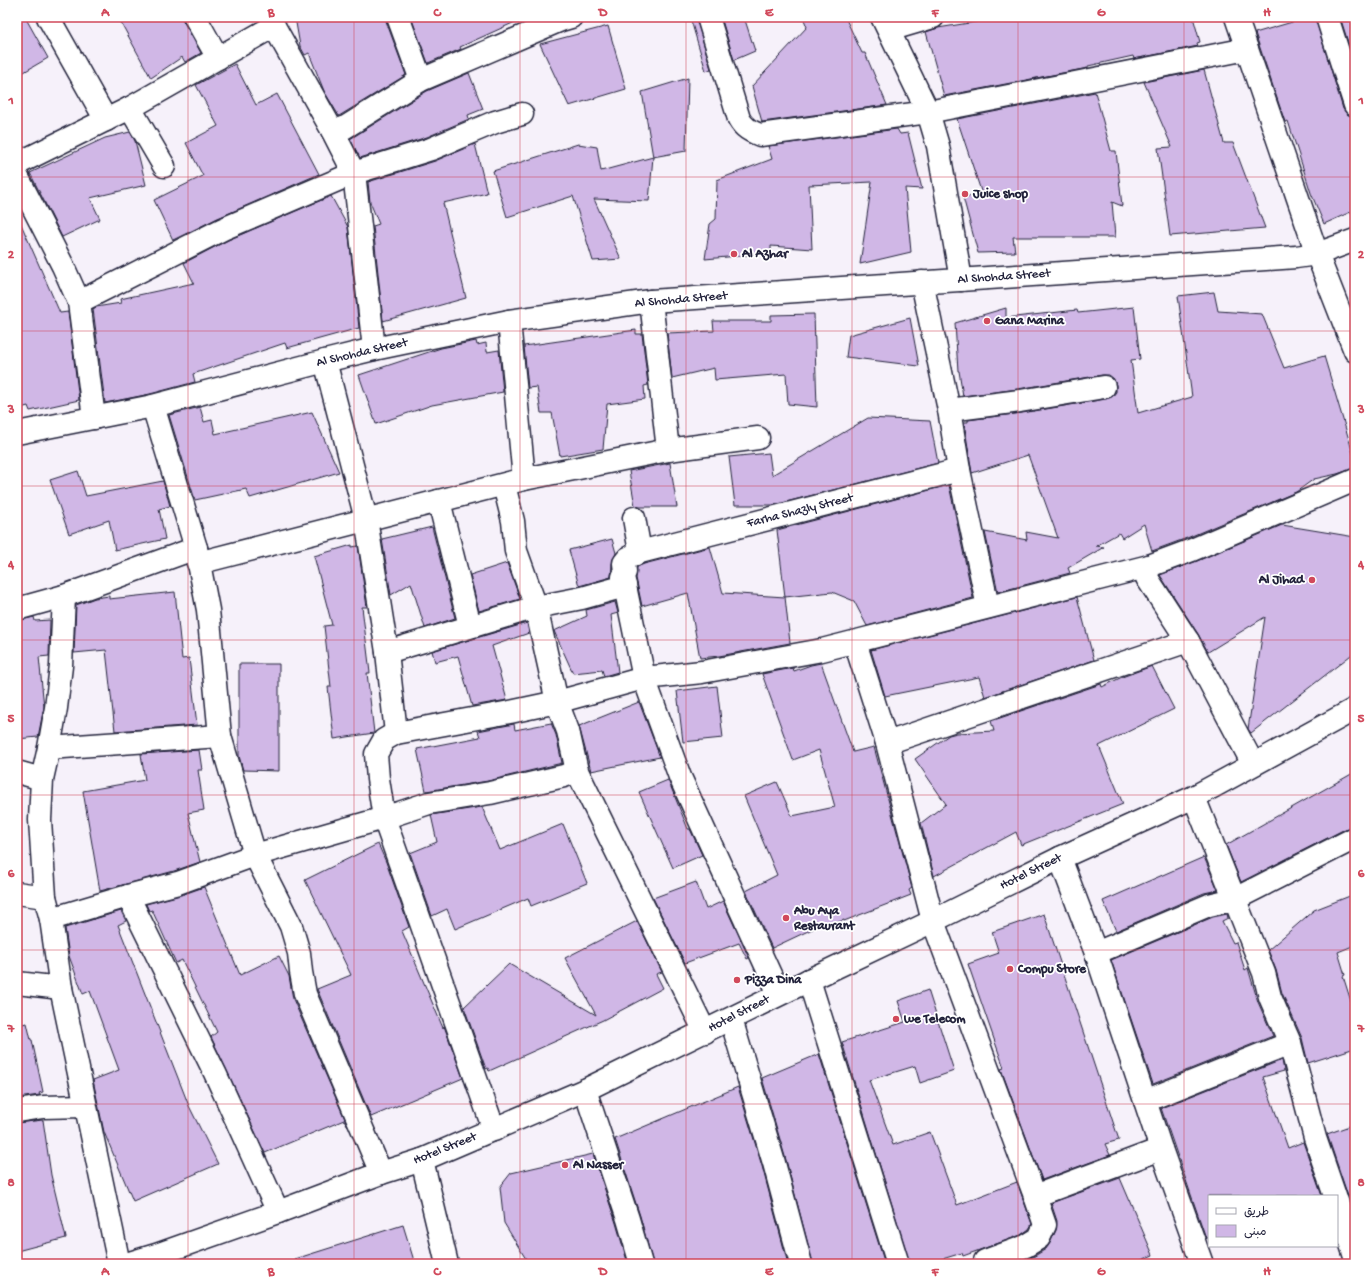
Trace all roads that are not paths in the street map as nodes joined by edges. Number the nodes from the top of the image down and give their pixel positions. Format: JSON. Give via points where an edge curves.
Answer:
{"nodes":[{"id":1,"x":48,"y":17,"type":"edge"},
{"id":2,"x":195,"y":17,"type":"edge"},
{"id":3,"x":398,"y":17,"type":"edge"},
{"id":4,"x":708,"y":17,"type":"edge"},
{"id":5,"x":933,"y":17,"type":"edge"},
{"id":6,"x":1236,"y":17,"type":"edge"},
{"id":7,"x":1327,"y":17,"type":"edge"},
{"id":8,"x":564,"y":18,"type":"edge"},
{"id":9,"x":272,"y":22,"type":"edge"},
{"id":10,"x":885,"y":24,"type":"edge"},
{"id":11,"x":1247,"y":49,"type":"junction"},
{"id":12,"x":218,"y":58,"type":"junction"},
{"id":13,"x":421,"y":80,"type":"junction"},
{"id":14,"x":1355,"y":105,"type":"edge"},
{"id":15,"x":130,"y":108,"type":"junction"},
{"id":16,"x":928,"y":112,"type":"junction"},
{"id":17,"x":522,"y":114,"type":"dead end"},
{"id":18,"x":106,"y":120,"type":"junction"},
{"id":19,"x":332,"y":130,"type":"junction"},
{"id":20,"x":17,"y":164,"type":"edge"},
{"id":21,"x":164,"y":166,"type":"dead end"},
{"id":22,"x":354,"y":173,"type":"junction"},
{"id":23,"x":17,"y":176,"type":"edge"},
{"id":24,"x":1355,"y":240,"type":"edge"},
{"id":25,"x":1317,"y":254,"type":"junction"},
{"id":26,"x":961,"y":280,"type":"junction"},
{"id":27,"x":922,"y":282,"type":"junction"},
{"id":28,"x":651,"y":301,"type":"junction"},
{"id":29,"x":79,"y":302,"type":"junction"},
{"id":30,"x":509,"y":321,"type":"junction"},
{"id":31,"x":374,"y":349,"type":"junction"},
{"id":32,"x":1355,"y":350,"type":"edge"},
{"id":33,"x":325,"y":361,"type":"junction"},
{"id":34,"x":1104,"y":387,"type":"dead end"},
{"id":35,"x":153,"y":406,"type":"junction"},
{"id":36,"x":949,"y":410,"type":"junction"},
{"id":37,"x":94,"y":418,"type":"junction"},
{"id":38,"x":17,"y":433,"type":"edge"},
{"id":39,"x":758,"y":438,"type":"dead end"},
{"id":40,"x":668,"y":450,"type":"junction"},
{"id":41,"x":959,"y":470,"type":"junction"},
{"id":42,"x":1355,"y":480,"type":"edge"},
{"id":43,"x":514,"y":482,"type":"junction"},
{"id":44,"x":439,"y":501,"type":"junction"},
{"id":45,"x":634,"y":518,"type":"dead end"},
{"id":46,"x":366,"y":519,"type":"junction"},
{"id":47,"x":640,"y":552,"type":"junction"},
{"id":48,"x":197,"y":556,"type":"junction"},
{"id":49,"x":1149,"y":566,"type":"junction"},
{"id":50,"x":625,"y":586,"type":"junction"},
{"id":51,"x":64,"y":596,"type":"junction"},
{"id":52,"x":536,"y":607,"type":"junction"},
{"id":53,"x":988,"y":607,"type":"junction"},
{"id":54,"x":17,"y":609,"type":"edge"},
{"id":55,"x":470,"y":626,"type":"junction"},
{"id":56,"x":1188,"y":641,"type":"junction"},
{"id":57,"x":855,"y":642,"type":"junction"},
{"id":58,"x":387,"y":652,"type":"junction"},
{"id":59,"x":644,"y":678,"type":"junction"},
{"id":60,"x":557,"y":702,"type":"junction"},
{"id":61,"x":1355,"y":709,"type":"edge"},
{"id":62,"x":396,"y":733,"type":"junction"},
{"id":63,"x":220,"y":736,"type":"junction"},
{"id":64,"x":887,"y":743,"type":"junction"},
{"id":65,"x":49,"y":748,"type":"junction"},
{"id":66,"x":1253,"y":764,"type":"junction"},
{"id":67,"x":577,"y":771,"type":"junction"},
{"id":68,"x":17,"y":772,"type":"edge"},
{"id":69,"x":42,"y":779,"type":"junction"},
{"id":70,"x":1194,"y":797,"type":"junction"},
{"id":71,"x":384,"y":818,"type":"junction"},
{"id":72,"x":1355,"y":838,"type":"edge"},
{"id":73,"x":255,"y":855,"type":"junction"},
{"id":74,"x":1060,"y":858,"type":"junction"},
{"id":75,"x":17,"y":893,"type":"edge"},
{"id":76,"x":128,"y":896,"type":"junction"},
{"id":77,"x":45,"y":897,"type":"junction"},
{"id":78,"x":1235,"y":899,"type":"junction"},
{"id":79,"x":51,"y":919,"type":"junction"},
{"id":80,"x":932,"y":921,"type":"junction"},
{"id":81,"x":1096,"y":953,"type":"junction"},
{"id":82,"x":809,"y":980,"type":"junction"},
{"id":83,"x":17,"y":983,"type":"edge"},
{"id":84,"x":61,"y":988,"type":"junction"},
{"id":85,"x":779,"y":994,"type":"junction"},
{"id":86,"x":731,"y":1019,"type":"junction"},
{"id":87,"x":705,"y":1032,"type":"junction"},
{"id":88,"x":1290,"y":1043,"type":"junction"},
{"id":89,"x":585,"y":1090,"type":"junction"},
{"id":90,"x":1145,"y":1101,"type":"junction"},
{"id":91,"x":85,"y":1106,"type":"junction"},
{"id":92,"x":17,"y":1111,"type":"edge"},
{"id":93,"x":494,"y":1130,"type":"junction"},
{"id":94,"x":1161,"y":1148,"type":"junction"},
{"id":95,"x":422,"y":1160,"type":"junction"},
{"id":96,"x":381,"y":1173,"type":"junction"},
{"id":97,"x":1336,"y":1195,"type":"edge"},
{"id":98,"x":1035,"y":1196,"type":"junction"},
{"id":99,"x":1338,"y":1204,"type":"edge"},
{"id":100,"x":278,"y":1212,"type":"junction"},
{"id":101,"x":1355,"y":1257,"type":"edge"},
{"id":102,"x":158,"y":1260,"type":"edge"},
{"id":103,"x":982,"y":1263,"type":"edge"},
{"id":104,"x":120,"y":1264,"type":"edge"},
{"id":105,"x":126,"y":1264,"type":"edge"},
{"id":106,"x":447,"y":1264,"type":"edge"},
{"id":107,"x":641,"y":1264,"type":"edge"},
{"id":108,"x":801,"y":1264,"type":"edge"},
{"id":109,"x":898,"y":1264,"type":"edge"},
{"id":110,"x":1202,"y":1264,"type":"edge"}],
"edges":[{"from":1,"to":18,"type":"street"},
{"from":2,"to":12,"type":"street"},
{"from":3,"to":13,"type":"street"},
{"from":4,"to":16,"type":"street","via":[[738,119],[750,131],[760,135]]},
{"from":5,"to":10,"type":"street"},
{"from":6,"to":11,"type":"street"},
{"from":7,"to":14,"type":"street"},
{"from":8,"to":13,"type":"street"},
{"from":9,"to":12,"type":"street"},
{"from":9,"to":19,"type":"street"},
{"from":10,"to":16,"type":"street"},
{"from":11,"to":16,"type":"street"},
{"from":11,"to":25,"type":"street"},
{"from":12,"to":15,"type":"street"},
{"from":13,"to":19,"type":"street","via":[[344,128]]},
{"from":15,"to":18,"type":"street"},
{"from":15,"to":21,"type":"street"},
{"from":16,"to":26,"type":"street","via":[[938,146]]},
{"from":17,"to":22,"type":"street","via":[[495,122],[431,149]]},
{"from":18,"to":20,"type":"street"},
{"from":19,"to":22,"type":"street"},
{"from":22,"to":29,"type":"street","via":[[223,228]]},
{"from":22,"to":31,"type":"street"},
{"from":23,"to":29,"type":"street"},
{"from":24,"to":25,"type":"street","name":"Al Shohda Street"},
{"from":25,"to":26,"type":"street","name":"Al Shohda Street"},
{"from":25,"to":32,"type":"street"},
{"from":26,"to":27,"type":"street","name":"Al Shohda Street"},
{"from":27,"to":28,"type":"street","name":"Al Shohda Street"},
{"from":27,"to":36,"type":"street"},
{"from":28,"to":30,"type":"street","name":"Al Shohda Street"},
{"from":28,"to":40,"type":"street"},
{"from":29,"to":37,"type":"street"},
{"from":30,"to":31,"type":"street","name":"Al Shohda Street"},
{"from":30,"to":43,"type":"street"},
{"from":31,"to":33,"type":"street","name":"Al Shohda Street"},
{"from":33,"to":35,"type":"street","name":"Al Shohda Street"},
{"from":33,"to":46,"type":"street"},
{"from":34,"to":36,"type":"street"},
{"from":35,"to":37,"type":"street","name":"Al Shohda Street"},
{"from":35,"to":48,"type":"street"},
{"from":36,"to":41,"type":"street"},
{"from":37,"to":38,"type":"street","name":"Al Shohda Street"},
{"from":39,"to":40,"type":"street"},
{"from":40,"to":43,"type":"street"},
{"from":41,"to":47,"type":"street","name":"Farha Shazly Street"},
{"from":41,"to":53,"type":"street"},
{"from":42,"to":49,"type":"street"},
{"from":43,"to":44,"type":"street"},
{"from":43,"to":52,"type":"street","via":[[513,521],[516,551]]},
{"from":44,"to":46,"type":"street"},
{"from":44,"to":55,"type":"street"},
{"from":45,"to":47,"type":"street"},
{"from":46,"to":48,"type":"street"},
{"from":46,"to":58,"type":"street"},
{"from":47,"to":50,"type":"street","via":[[624,563]]},
{"from":48,"to":51,"type":"street"},
{"from":48,"to":63,"type":"street","via":[[208,610]]},
{"from":49,"to":53,"type":"street"},
{"from":49,"to":56,"type":"street","via":[[1147,578]]},
{"from":50,"to":52,"type":"street"},
{"from":50,"to":59,"type":"street"},
{"from":51,"to":54,"type":"street"},
{"from":51,"to":65,"type":"street","via":[[61,666]]},
{"from":52,"to":55,"type":"street"},
{"from":52,"to":60,"type":"street"},
{"from":53,"to":57,"type":"street"},
{"from":55,"to":58,"type":"street"},
{"from":56,"to":64,"type":"street"},
{"from":56,"to":66,"type":"street"},
{"from":57,"to":59,"type":"street","via":[[731,667]]},
{"from":57,"to":64,"type":"street"},
{"from":58,"to":62,"type":"street"},
{"from":59,"to":60,"type":"street"},
{"from":59,"to":85,"type":"street","via":[[680,778]]},
{"from":60,"to":62,"type":"street"},
{"from":60,"to":67,"type":"street","via":[[568,731]]},
{"from":61,"to":66,"type":"street","name":"Hotel Street"},
{"from":62,"to":71,"type":"street","via":[[384,740],[376,754]]},
{"from":63,"to":65,"type":"street"},
{"from":63,"to":73,"type":"street"},
{"from":64,"to":80,"type":"street"},
{"from":65,"to":69,"type":"street"},
{"from":66,"to":70,"type":"street","name":"Hotel Street"},
{"from":67,"to":71,"type":"street","via":[[490,793],[429,803]]},
{"from":67,"to":87,"type":"street"},
{"from":68,"to":69,"type":"street"},
{"from":69,"to":77,"type":"street","via":[[40,820]]},
{"from":70,"to":74,"type":"street","name":"Hotel Street"},
{"from":70,"to":78,"type":"street"},
{"from":71,"to":73,"type":"street"},
{"from":71,"to":93,"type":"street"},
{"from":72,"to":78,"type":"street"},
{"from":73,"to":76,"type":"street","via":[[178,883]]},
{"from":73,"to":96,"type":"street","via":[[291,926],[299,953],[305,994]]},
{"from":74,"to":80,"type":"street","name":"Hotel Street"},
{"from":74,"to":81,"type":"street"},
{"from":75,"to":77,"type":"street"},
{"from":76,"to":79,"type":"street"},
{"from":76,"to":100,"type":"street","via":[[215,1073]]},
{"from":77,"to":79,"type":"street"},
{"from":78,"to":81,"type":"street","via":[[1209,905]]},
{"from":78,"to":88,"type":"street","via":[[1264,973],[1270,997]]},
{"from":79,"to":84,"type":"street"},
{"from":80,"to":82,"type":"street","name":"Hotel Street"},
{"from":80,"to":98,"type":"street"},
{"from":81,"to":90,"type":"street"},
{"from":82,"to":85,"type":"street","name":"Hotel Street"},
{"from":82,"to":109,"type":"street"},
{"from":83,"to":84,"type":"street"},
{"from":84,"to":91,"type":"street"},
{"from":85,"to":86,"type":"street","name":"Hotel Street"},
{"from":86,"to":87,"type":"street","name":"Hotel Street"},
{"from":86,"to":108,"type":"street"},
{"from":87,"to":89,"type":"street","name":"Hotel Street"},
{"from":88,"to":90,"type":"street"},
{"from":88,"to":97,"type":"street","via":[[1315,1138]]},
{"from":89,"to":93,"type":"street","name":"Hotel Street"},
{"from":89,"to":107,"type":"street"},
{"from":90,"to":94,"type":"street"},
{"from":91,"to":92,"type":"street","via":[[43,1107]]},
{"from":91,"to":104,"type":"street"},
{"from":93,"to":95,"type":"street","name":"Hotel Street"},
{"from":94,"to":98,"type":"street"},
{"from":94,"to":110,"type":"street"},
{"from":95,"to":96,"type":"street","name":"Hotel Street"},
{"from":95,"to":106,"type":"street"},
{"from":96,"to":100,"type":"street","name":"Hotel Street"},
{"from":98,"to":103,"type":"street","via":[[1045,1225],[1039,1238],[1026,1246]]},
{"from":99,"to":101,"type":"street"},
{"from":100,"to":102,"type":"street","name":"Hotel Street"},
{"from":102,"to":105,"type":"street","name":"Hotel Street"}]}
